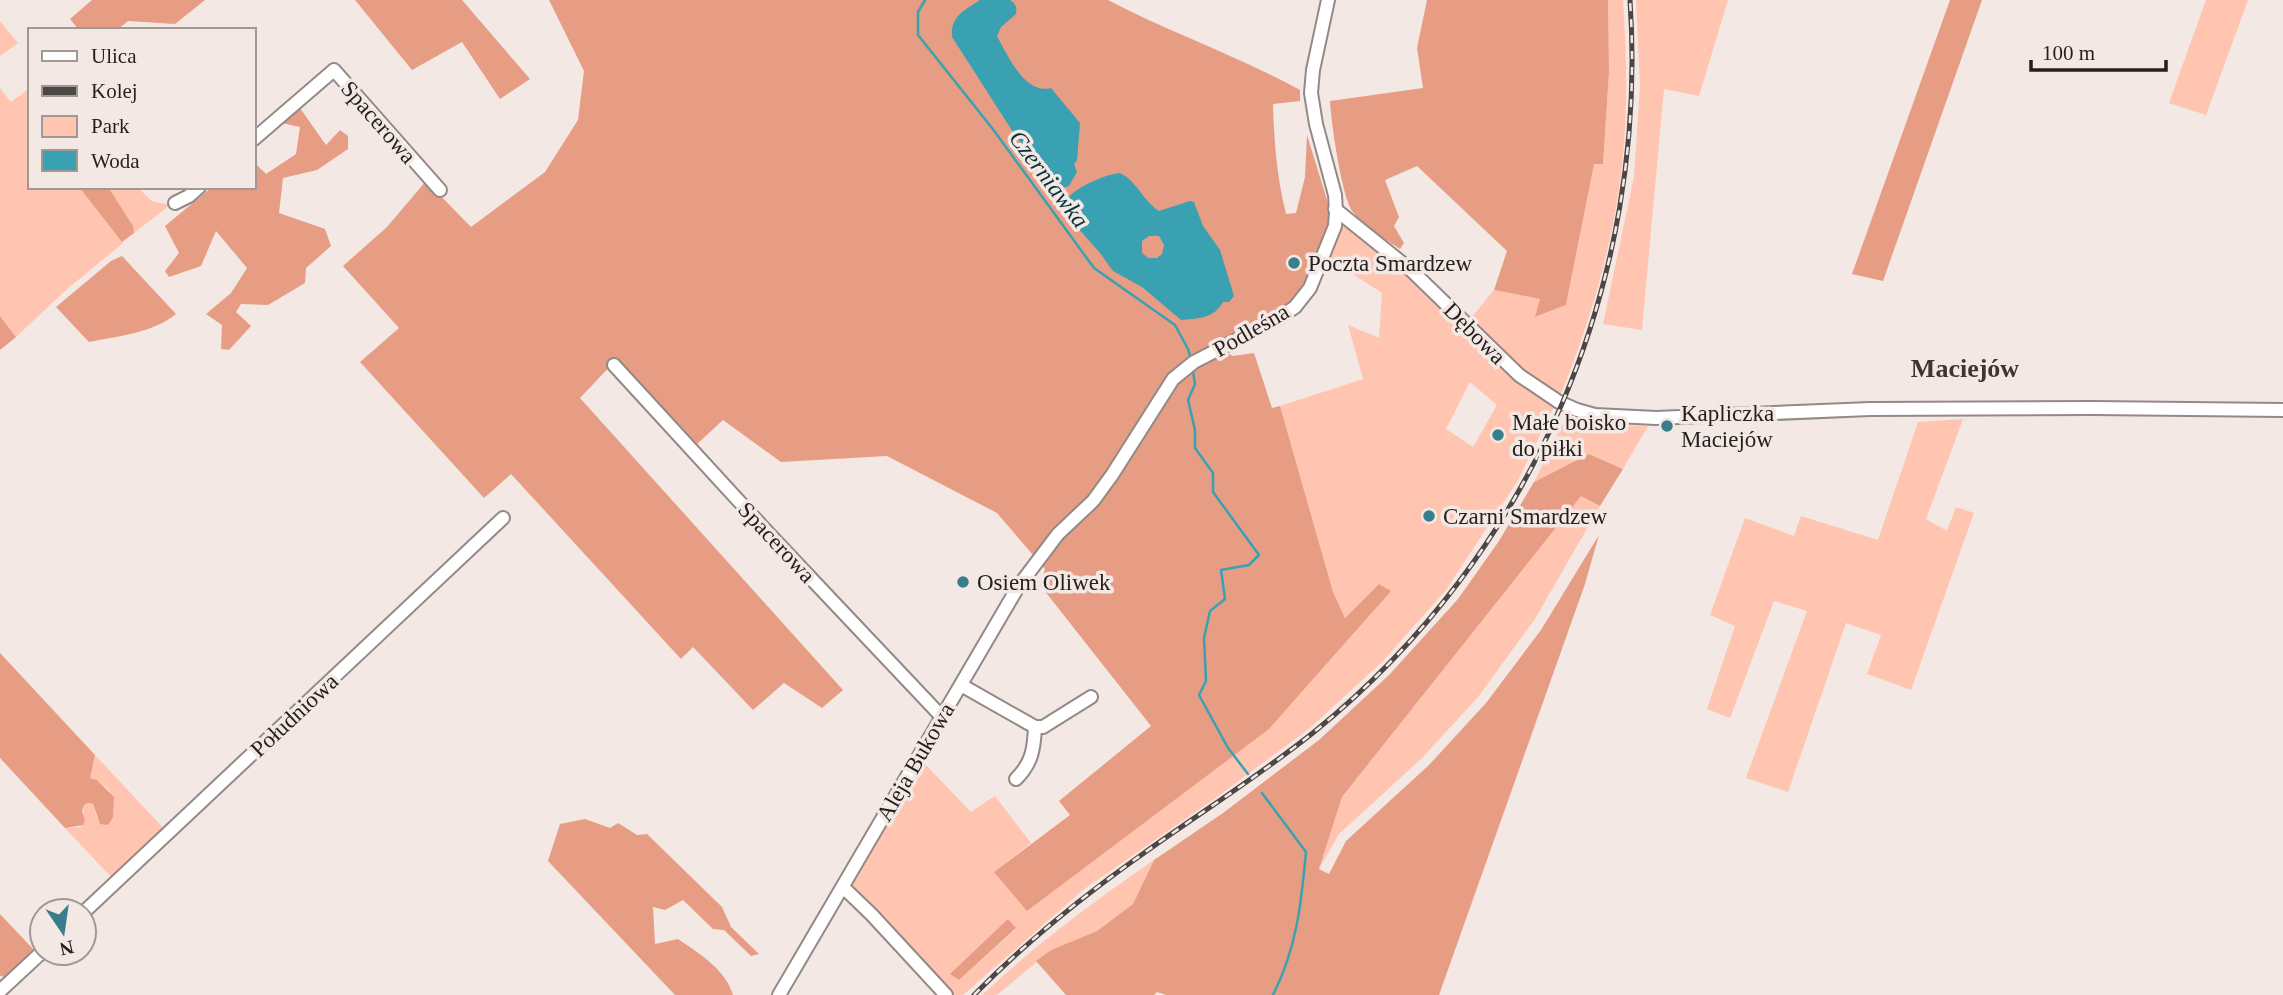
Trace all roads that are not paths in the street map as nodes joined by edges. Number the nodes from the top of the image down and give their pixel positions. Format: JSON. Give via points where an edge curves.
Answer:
{"nodes":[{"id":1,"x":1328,"y":0,"type":"edge"},
{"id":2,"x":256,"y":137,"type":"edge"},
{"id":3,"x":196,"y":189,"type":"edge"},
{"id":4,"x":440,"y":190,"type":"dead end"},
{"id":5,"x":175,"y":203,"type":"dead end"},
{"id":6,"x":1335,"y":209,"type":"junction"},
{"id":7,"x":1335,"y":226,"type":"junction"},
{"id":8,"x":1361,"y":228,"type":"junction"},
{"id":9,"x":614,"y":365,"type":"dead end"},
{"id":10,"x":2283,"y":410,"type":"edge"},
{"id":11,"x":503,"y":518,"type":"dead end"},
{"id":12,"x":1058,"y":534,"type":"joint"},
{"id":13,"x":961,"y":685,"type":"junction"},
{"id":14,"x":1091,"y":697,"type":"dead end"},
{"id":15,"x":942,"y":717,"type":"junction"},
{"id":16,"x":1035,"y":727,"type":"junction"},
{"id":17,"x":1016,"y":779,"type":"dead end"},
{"id":18,"x":843,"y":887,"type":"junction"},
{"id":19,"x":98,"y":899,"type":"edge"},
{"id":20,"x":28,"y":965,"type":"edge"},
{"id":21,"x":0,"y":992,"type":"edge"},
{"id":22,"x":779,"y":995,"type":"edge"},
{"id":23,"x":946,"y":995,"type":"edge"}],
"edges":[{"from":1,"to":6,"type":"street","name":"Podleśna","via":[[1311,93]]},
{"from":2,"to":4,"type":"street","name":"Spacerowa","via":[[334,70]]},
{"from":3,"to":5,"type":"street"},
{"from":6,"to":7,"type":"street","name":"Podleśna"},
{"from":6,"to":8,"type":"street","name":"Dębowa"},
{"from":7,"to":8,"type":"street"},
{"from":7,"to":12,"type":"street","name":"Podleśna","via":[[1302,300],[1279,318],[1194,362],[1173,379],[1107,483]]},
{"from":8,"to":10,"type":"street","name":"Dębowa","via":[[1519,375],[1563,404],[1595,415],[1633,418],[1870,409]]},
{"from":9,"to":15,"type":"street","name":"Spacerowa"},
{"from":11,"to":19,"type":"street","name":"Południowa"},
{"from":12,"to":13,"type":"street","name":"Aleja Bukowa","via":[[1024,578]]},
{"from":13,"to":15,"type":"street","name":"Aleja Bukowa"},
{"from":13,"to":16,"type":"street"},
{"from":14,"to":16,"type":"street","via":[[1043,727]]},
{"from":15,"to":18,"type":"street","name":"Aleja Bukowa"},
{"from":16,"to":17,"type":"street","via":[[1032,757]]},
{"from":18,"to":22,"type":"street","name":"Aleja Bukowa"},
{"from":18,"to":23,"type":"street"},
{"from":20,"to":21,"type":"street"}]}
